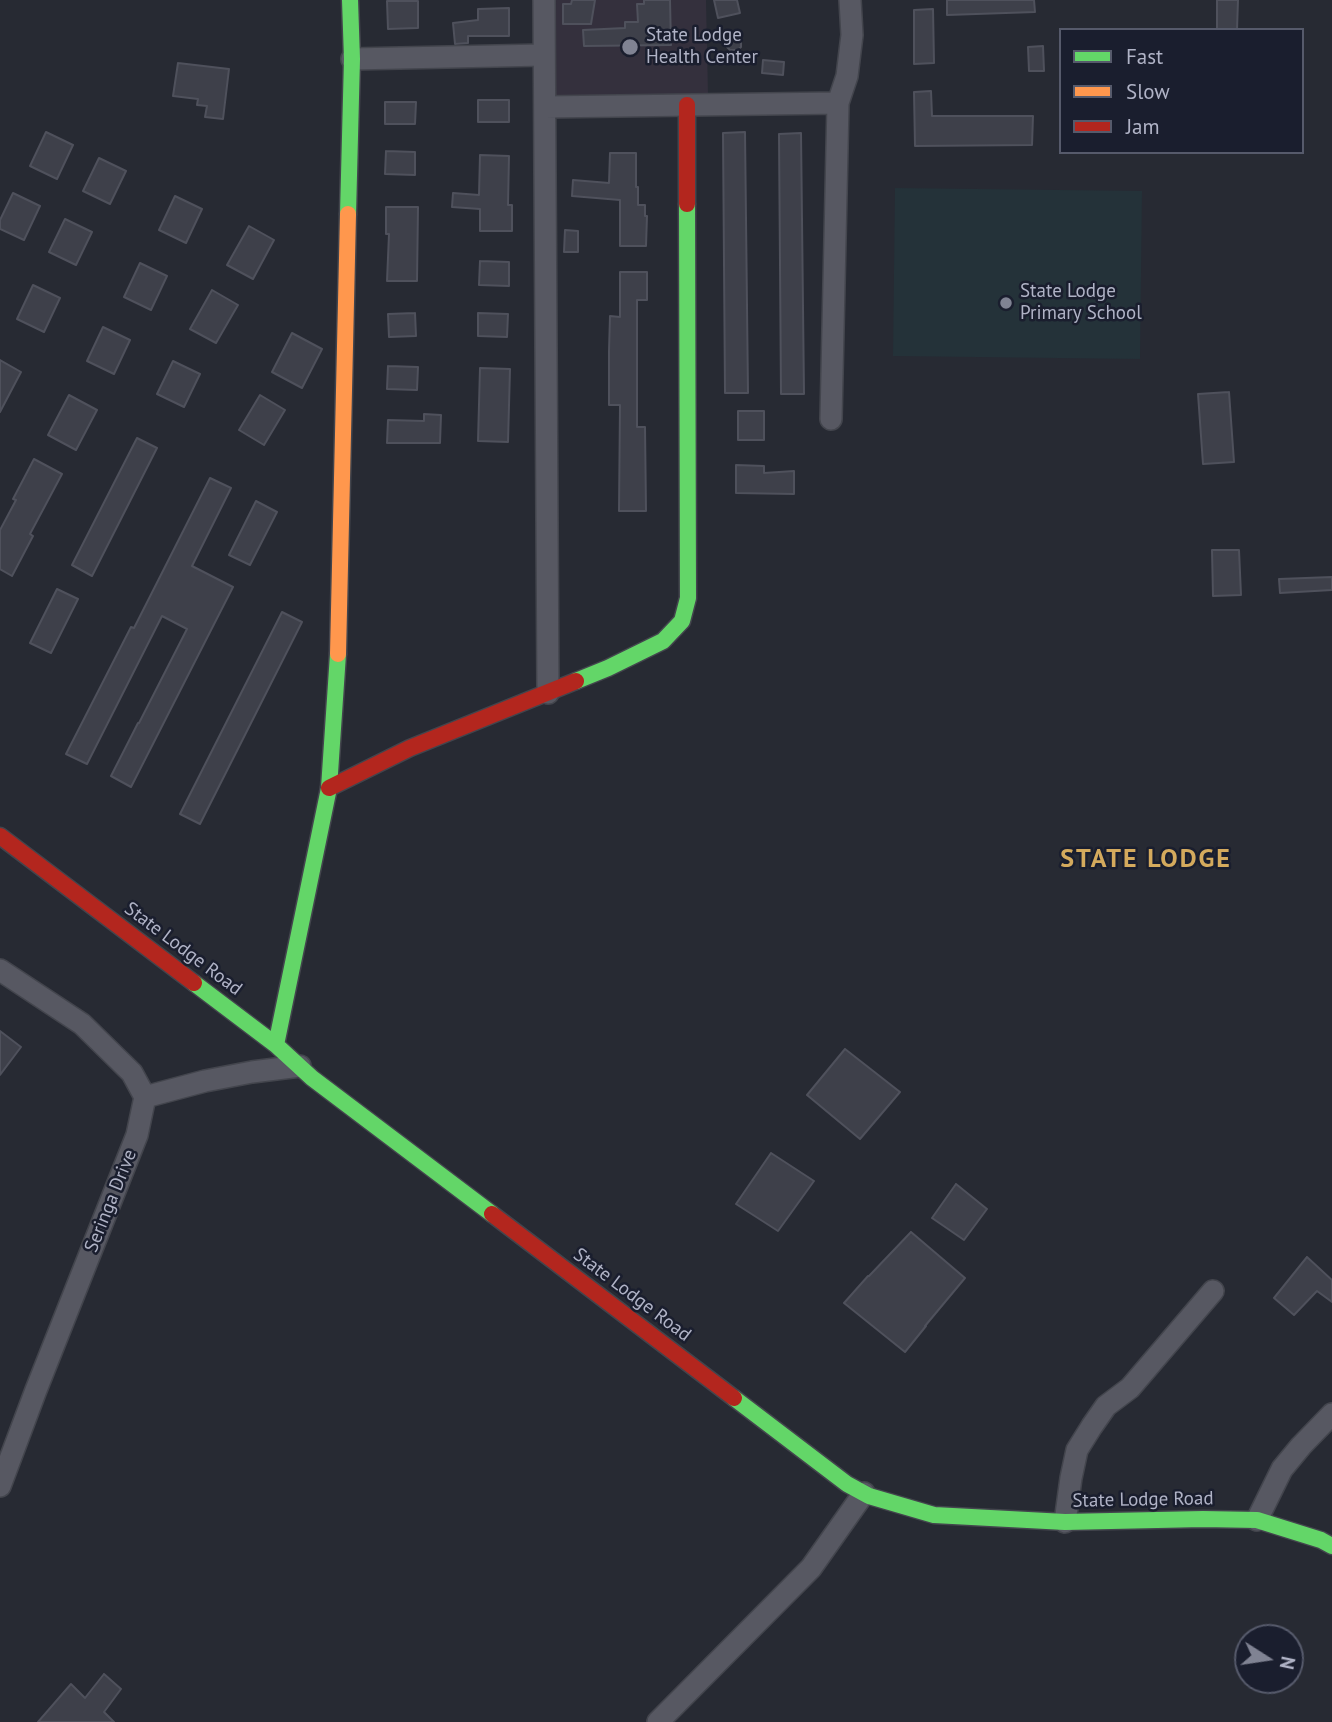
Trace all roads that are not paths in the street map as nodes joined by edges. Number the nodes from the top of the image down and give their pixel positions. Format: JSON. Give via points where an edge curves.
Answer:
{"nodes":[{"id":1,"x":350,"y":0,"type":"edge"},
{"id":2,"x":544,"y":0,"type":"edge"},
{"id":3,"x":850,"y":0,"type":"edge"},
{"id":4,"x":544,"y":55,"type":"junction"},
{"id":5,"x":352,"y":59,"type":"junction"},
{"id":6,"x":838,"y":103,"type":"junction"},
{"id":7,"x":687,"y":105,"type":"junction"},
{"id":8,"x":545,"y":107,"type":"junction"},
{"id":9,"x":831,"y":419,"type":"dead end"},
{"id":10,"x":548,"y":693,"type":"junction"},
{"id":11,"x":329,"y":788,"type":"junction"},
{"id":12,"x":0,"y":836,"type":"edge"},
{"id":13,"x":0,"y":970,"type":"edge"},
{"id":14,"x":276,"y":1045,"type":"junction"},
{"id":15,"x":300,"y":1066,"type":"junction"},
{"id":16,"x":145,"y":1097,"type":"junction"},
{"id":17,"x":1213,"y":1291,"type":"dead end"},
{"id":18,"x":1332,"y":1414,"type":"edge"},
{"id":19,"x":0,"y":1486,"type":"edge"},
{"id":20,"x":864,"y":1493,"type":"junction"},
{"id":21,"x":1257,"y":1520,"type":"junction"},
{"id":22,"x":1065,"y":1522,"type":"junction"},
{"id":23,"x":1332,"y":1546,"type":"edge"},
{"id":24,"x":658,"y":1722,"type":"edge"}],
"edges":[{"from":1,"to":5,"type":"street"},
{"from":2,"to":4,"type":"street"},
{"from":3,"to":6,"type":"street","via":[[852,35]]},
{"from":4,"to":5,"type":"street"},
{"from":4,"to":8,"type":"street"},
{"from":5,"to":11,"type":"street","via":[[338,664]]},
{"from":6,"to":7,"type":"street"},
{"from":6,"to":9,"type":"street"},
{"from":7,"to":8,"type":"street"},
{"from":7,"to":10,"type":"street","via":[[688,598],[682,621],[663,641]]},
{"from":8,"to":10,"type":"street"},
{"from":10,"to":11,"type":"street","via":[[410,748]]},
{"from":11,"to":14,"type":"street"},
{"from":12,"to":14,"type":"street","name":"State Lodge Road"},
{"from":13,"to":16,"type":"street","via":[[82,1024],[132,1073]]},
{"from":14,"to":15,"type":"street","name":"State Lodge Road"},
{"from":15,"to":16,"type":"street","via":[[205,1081]]},
{"from":15,"to":20,"type":"street","name":"State Lodge Road"},
{"from":16,"to":19,"type":"street","name":"Seringa Drive","via":[[137,1135]]},
{"from":17,"to":22,"type":"street","via":[[1130,1388],[1106,1406],[1084,1438],[1077,1450]]},
{"from":18,"to":21,"type":"street","via":[[1283,1469]]},
{"from":20,"to":22,"type":"street","name":"State Lodge Road","via":[[934,1515]]},
{"from":20,"to":24,"type":"street","via":[[811,1568]]},
{"from":21,"to":22,"type":"street","name":"State Lodge Road"},
{"from":21,"to":23,"type":"street","name":"State Lodge Road"}]}
